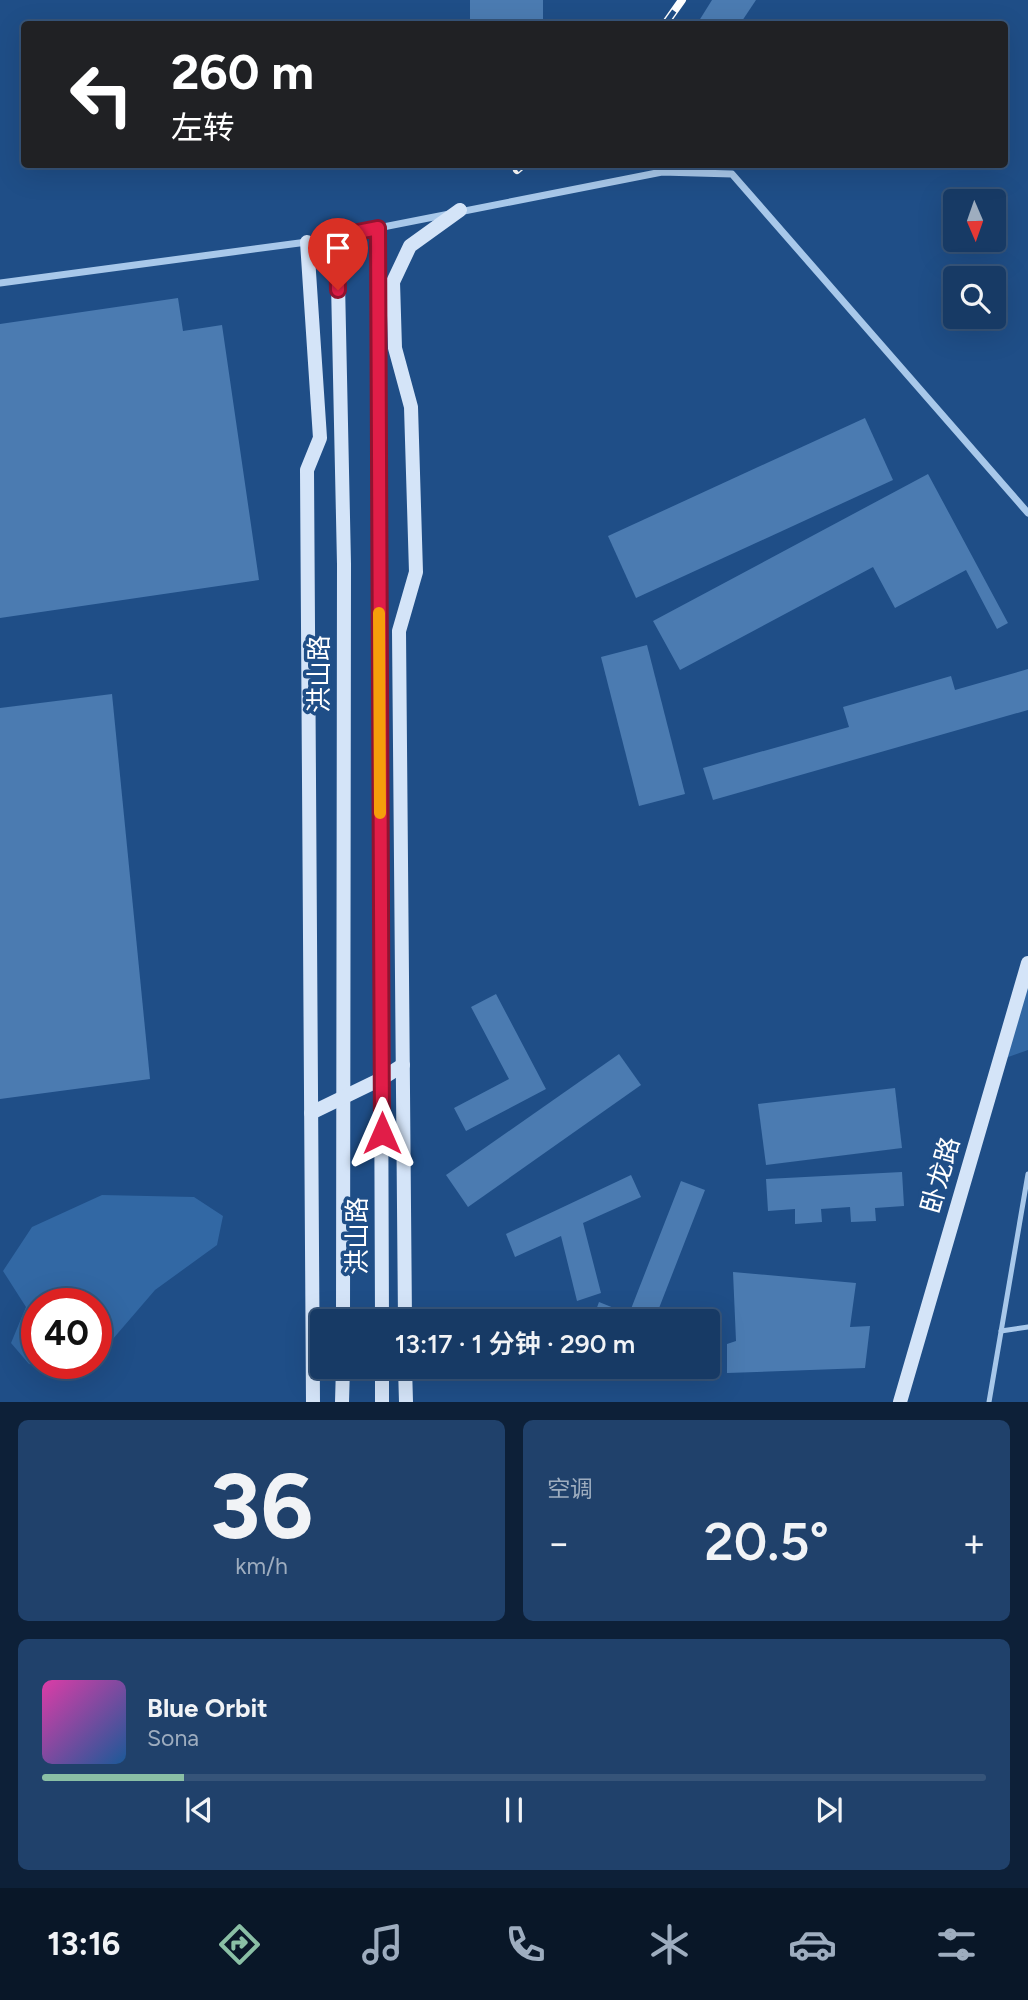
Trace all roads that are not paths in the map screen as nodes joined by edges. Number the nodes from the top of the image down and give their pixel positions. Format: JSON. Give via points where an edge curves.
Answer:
{"nodes":[{"id":1,"x":460,"y":210,"type":"junction"},
{"id":2,"x":378,"y":228,"type":"junction"},
{"id":3,"x":337,"y":236,"type":"junction"},
{"id":4,"x":307,"y":242,"type":"junction"},
{"id":5,"x":0,"y":283,"type":"edge"},
{"id":6,"x":1028,"y":513,"type":"edge"},
{"id":7,"x":1028,"y":963,"type":"edge"},
{"id":8,"x":403,"y":1065,"type":"junction"},
{"id":9,"x":381,"y":1079,"type":"junction"},
{"id":10,"x":343,"y":1097,"type":"junction"},
{"id":11,"x":311,"y":1113,"type":"junction"},
{"id":12,"x":1028,"y":1174,"type":"edge"},
{"id":13,"x":1026,"y":1198,"type":"edge"},
{"id":14,"x":343,"y":1309,"type":"edge"},
{"id":15,"x":382,"y":1309,"type":"edge"},
{"id":16,"x":405,"y":1309,"type":"edge"},
{"id":17,"x":1028,"y":1327,"type":"edge"},
{"id":18,"x":1001,"y":1331,"type":"junction"},
{"id":19,"x":342,"y":1379,"type":"edge"},
{"id":20,"x":382,"y":1379,"type":"edge"},
{"id":21,"x":405,"y":1379,"type":"edge"},
{"id":22,"x":313,"y":1402,"type":"edge"},
{"id":23,"x":342,"y":1402,"type":"edge"},
{"id":24,"x":383,"y":1402,"type":"edge"},
{"id":25,"x":406,"y":1402,"type":"edge"},
{"id":26,"x":900,"y":1402,"type":"edge"},
{"id":27,"x":989,"y":1402,"type":"edge"}],
"edges":[{"from":1,"to":2,"type":"street"},
{"from":1,"to":6,"type":"street","via":[[663,172],[732,174]]},
{"from":1,"to":8,"type":"street","via":[[410,246],[393,282],[395,348],[411,407],[416,572],[400,631]]},
{"from":2,"to":3,"type":"street"},
{"from":2,"to":9,"type":"street","name":"洪山路"},
{"from":3,"to":4,"type":"street"},
{"from":3,"to":10,"type":"street","name":"洪山路","via":[[344,564]]},
{"from":4,"to":5,"type":"street"},
{"from":4,"to":11,"type":"street","via":[[320,439],[307,470]]},
{"from":7,"to":26,"type":"street","name":"卧龙路"},
{"from":8,"to":9,"type":"street"},
{"from":8,"to":16,"type":"street"},
{"from":9,"to":10,"type":"street"},
{"from":9,"to":15,"type":"street","name":"洪山路"},
{"from":10,"to":11,"type":"street"},
{"from":10,"to":14,"type":"street","name":"洪山路"},
{"from":11,"to":22,"type":"street"},
{"from":12,"to":13,"type":"lane"},
{"from":13,"to":18,"type":"lane"},
{"from":17,"to":18,"type":"lane"},
{"from":18,"to":27,"type":"lane"},
{"from":19,"to":23,"type":"street"},
{"from":20,"to":24,"type":"street"},
{"from":21,"to":25,"type":"street"}]}
